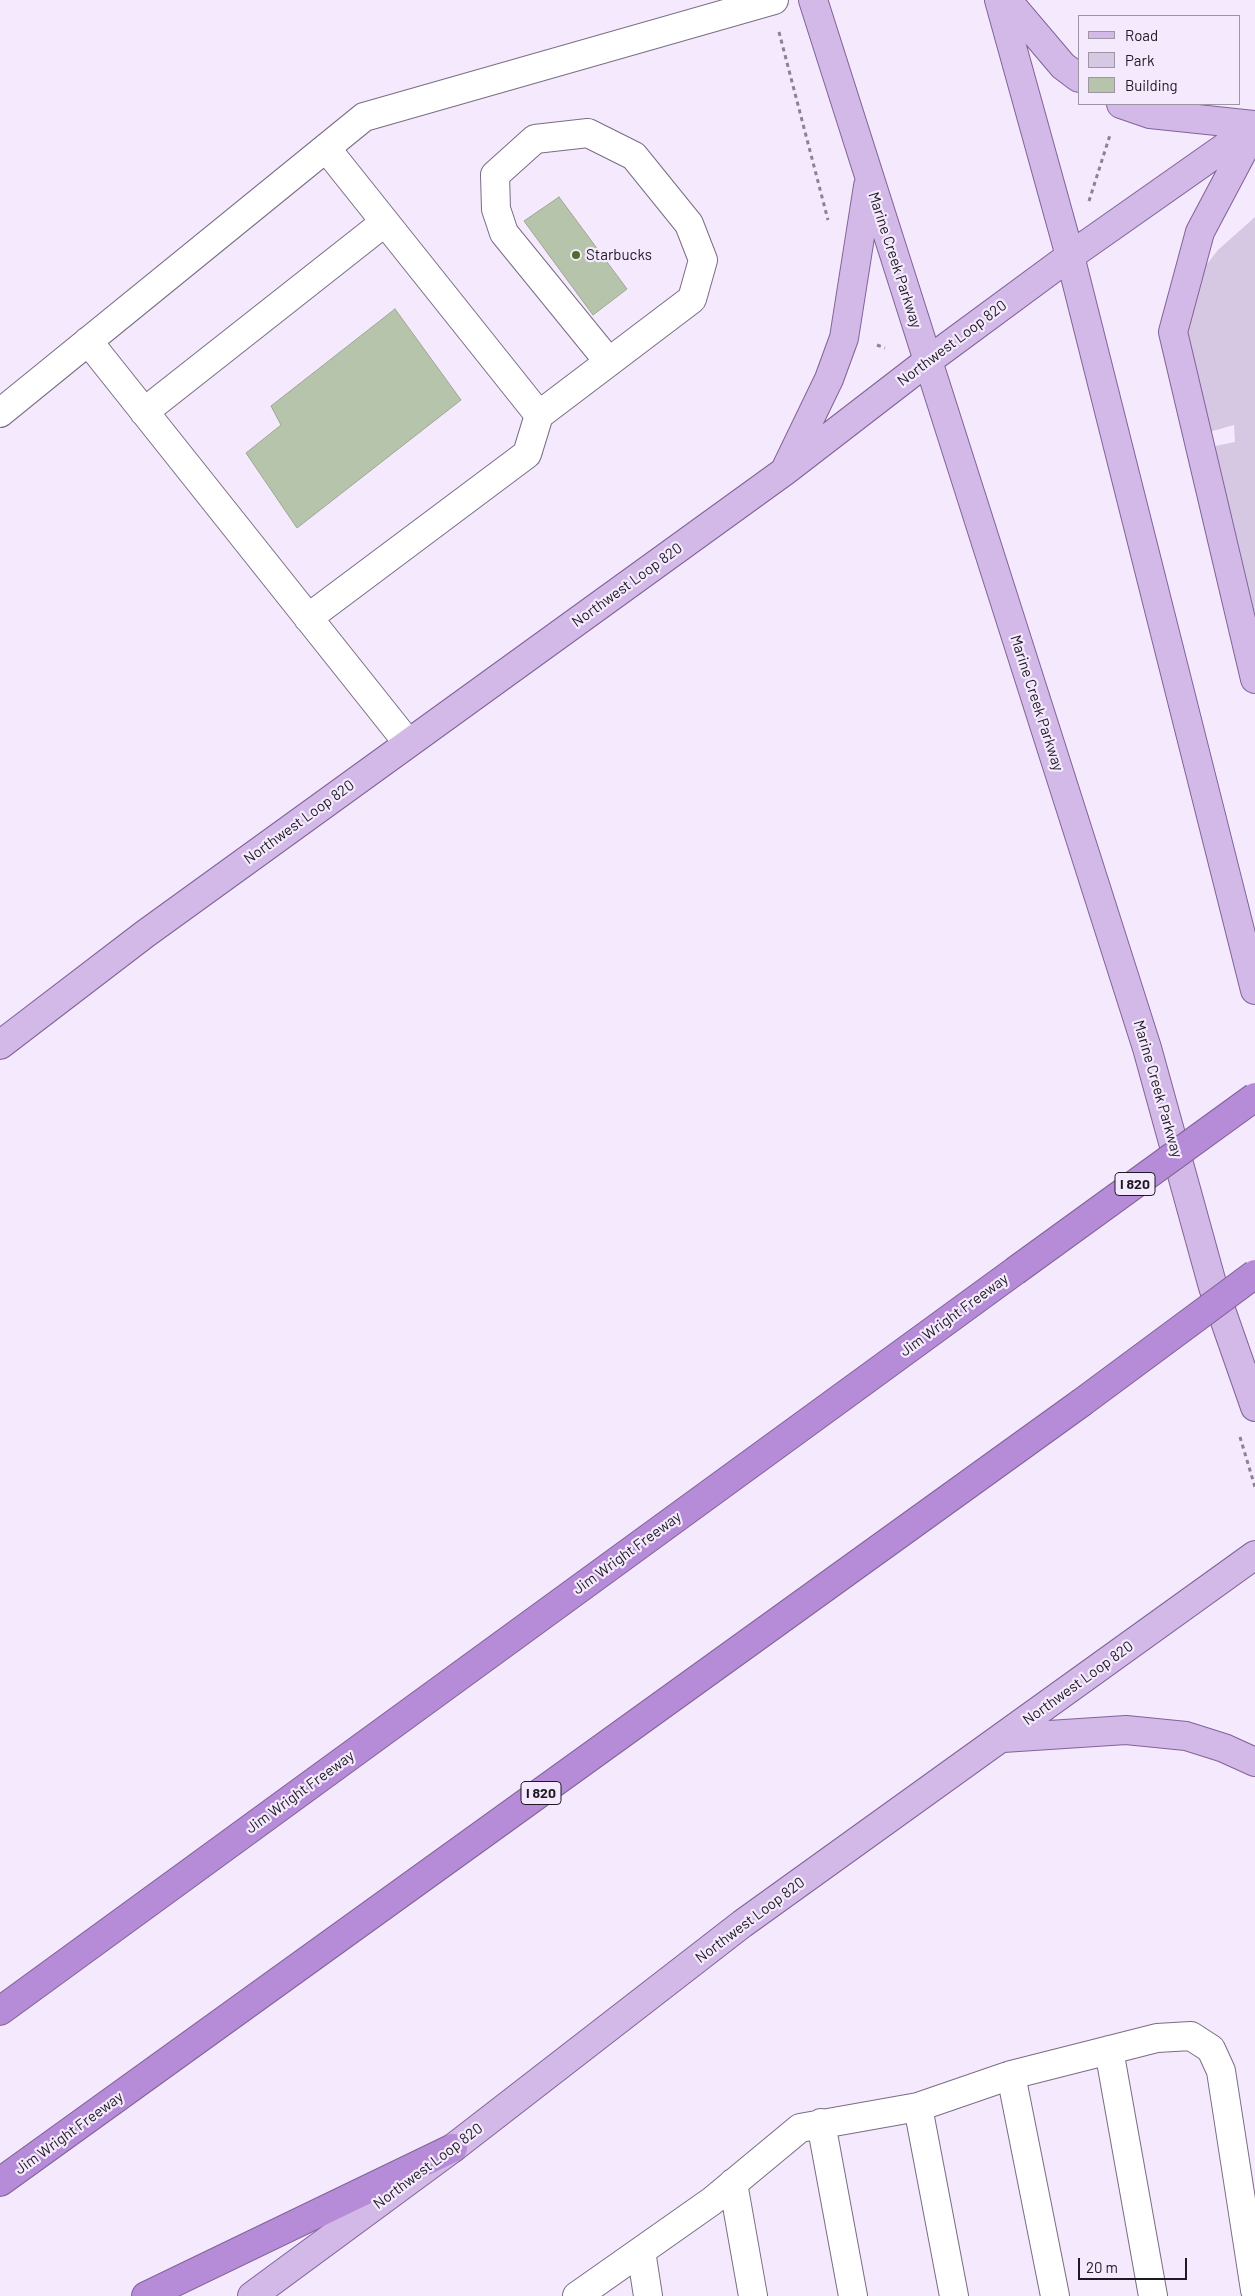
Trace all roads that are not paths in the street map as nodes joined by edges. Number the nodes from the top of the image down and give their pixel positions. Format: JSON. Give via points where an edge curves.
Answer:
{"nodes":[{"id":1,"x":772,"y":0,"type":"edge"},
{"id":2,"x":813,"y":0,"type":"edge"},
{"id":3,"x":999,"y":0,"type":"edge"},
{"id":4,"x":1007,"y":0,"type":"edge"},
{"id":5,"x":1078,"y":77,"type":"edge"},
{"id":6,"x":1124,"y":105,"type":"edge"},
{"id":7,"x":1255,"y":127,"type":"edge"},
{"id":8,"x":326,"y":148,"type":"junction"},
{"id":9,"x":869,"y":180,"type":"junction"},
{"id":10,"x":385,"y":222,"type":"junction"},
{"id":11,"x":1070,"y":256,"type":"junction"},
{"id":12,"x":88,"y":341,"type":"junction"},
{"id":13,"x":929,"y":360,"type":"junction"},
{"id":14,"x":609,"y":362,"type":"junction"},
{"id":15,"x":144,"y":412,"type":"junction"},
{"id":16,"x":0,"y":413,"type":"edge"},
{"id":17,"x":539,"y":415,"type":"junction"},
{"id":18,"x":785,"y":471,"type":"junction"},
{"id":19,"x":308,"y":618,"type":"junction"},
{"id":20,"x":1255,"y":679,"type":"edge"},
{"id":21,"x":408,"y":743,"type":"junction"},
{"id":22,"x":1255,"y":990,"type":"edge"},
{"id":23,"x":0,"y":1045,"type":"edge"},
{"id":24,"x":1255,"y":1097,"type":"edge"},
{"id":25,"x":1255,"y":1274,"type":"edge"},
{"id":26,"x":1255,"y":1407,"type":"edge"},
{"id":27,"x":1255,"y":1555,"type":"edge"},
{"id":28,"x":1003,"y":1738,"type":"junction"},
{"id":29,"x":1255,"y":1762,"type":"edge"},
{"id":30,"x":0,"y":2011,"type":"edge"},
{"id":31,"x":1109,"y":2050,"type":"junction"},
{"id":32,"x":1011,"y":2075,"type":"junction"},
{"id":33,"x":918,"y":2107,"type":"junction"},
{"id":34,"x":821,"y":2123,"type":"junction"},
{"id":35,"x":454,"y":2148,"type":"junction"},
{"id":36,"x":0,"y":2182,"type":"edge"},
{"id":37,"x":733,"y":2183,"type":"junction"},
{"id":38,"x":641,"y":2251,"type":"junction"},
{"id":39,"x":1255,"y":2290,"type":"edge"},
{"id":40,"x":146,"y":2296,"type":"edge"},
{"id":41,"x":252,"y":2296,"type":"edge"},
{"id":42,"x":577,"y":2296,"type":"edge"},
{"id":43,"x":648,"y":2296,"type":"edge"},
{"id":44,"x":753,"y":2296,"type":"edge"},
{"id":45,"x":853,"y":2296,"type":"edge"},
{"id":46,"x":954,"y":2296,"type":"edge"},
{"id":47,"x":1055,"y":2296,"type":"edge"},
{"id":48,"x":1153,"y":2296,"type":"edge"}],
"edges":[{"from":1,"to":8,"type":"lane","via":[[364,117]]},
{"from":2,"to":9,"type":"main road","name":"Marine Creek Parkway"},
{"from":3,"to":11,"type":"main road"},
{"from":4,"to":5,"type":"main road","via":[[1063,66]]},
{"from":6,"to":7,"type":"main road","via":[[1150,114]]},
{"from":7,"to":11,"type":"main road","name":"Northwest Loop 820"},
{"from":7,"to":20,"type":"main road","via":[[1200,232],[1173,332]]},
{"from":8,"to":10,"type":"lane"},
{"from":8,"to":12,"type":"lane"},
{"from":9,"to":13,"type":"main road","name":"Marine Creek Parkway"},
{"from":9,"to":18,"type":"main road","via":[[844,338],[829,379]]},
{"from":10,"to":15,"type":"lane"},
{"from":10,"to":17,"type":"lane"},
{"from":11,"to":13,"type":"main road","name":"Northwest Loop 820"},
{"from":11,"to":22,"type":"main road"},
{"from":12,"to":15,"type":"lane"},
{"from":12,"to":16,"type":"lane"},
{"from":13,"to":18,"type":"main road","name":"Northwest Loop 820"},
{"from":13,"to":26,"type":"main road","name":"Marine Creek Parkway","via":[[1147,1048],[1213,1287]]},
{"from":14,"to":14,"type":"lane","via":[[692,299],[703,260],[689,224],[634,156],[588,133],[535,139],[495,175],[496,209],[504,233]]},
{"from":14,"to":17,"type":"lane"},
{"from":15,"to":19,"type":"lane"},
{"from":17,"to":19,"type":"lane","via":[[527,454]]},
{"from":18,"to":21,"type":"main road","name":"Northwest Loop 820"},
{"from":19,"to":21,"type":"lane"},
{"from":21,"to":23,"type":"main road","name":"Northwest Loop 820","via":[[145,934]]},
{"from":24,"to":30,"type":"highway","name":"Jim Wright Freeway","number":"I 820","bridge":true},
{"from":25,"to":36,"type":"highway","name":"Jim Wright Freeway","number":"I 820","bridge":true,"via":[[1081,1403]]},
{"from":27,"to":28,"type":"main road","name":"Northwest Loop 820"},
{"from":28,"to":29,"type":"main road","via":[[1126,1730],[1178,1735],[1224,1748]]},
{"from":28,"to":35,"type":"main road","name":"Northwest Loop 820","via":[[742,1924]]},
{"from":31,"to":32,"type":"lane"},
{"from":31,"to":39,"type":"lane","via":[[1157,2038],[1191,2036],[1211,2049],[1221,2071]]},
{"from":31,"to":48,"type":"lane"},
{"from":32,"to":33,"type":"lane"},
{"from":32,"to":47,"type":"lane"},
{"from":33,"to":34,"type":"lane"},
{"from":33,"to":46,"type":"lane"},
{"from":34,"to":37,"type":"lane","via":[[800,2128]]},
{"from":34,"to":45,"type":"lane"},
{"from":35,"to":40,"type":"highway"},
{"from":35,"to":41,"type":"main road","name":"Northwest Loop 820"},
{"from":37,"to":38,"type":"lane"},
{"from":37,"to":44,"type":"lane"},
{"from":38,"to":42,"type":"lane"},
{"from":38,"to":43,"type":"lane"}]}
